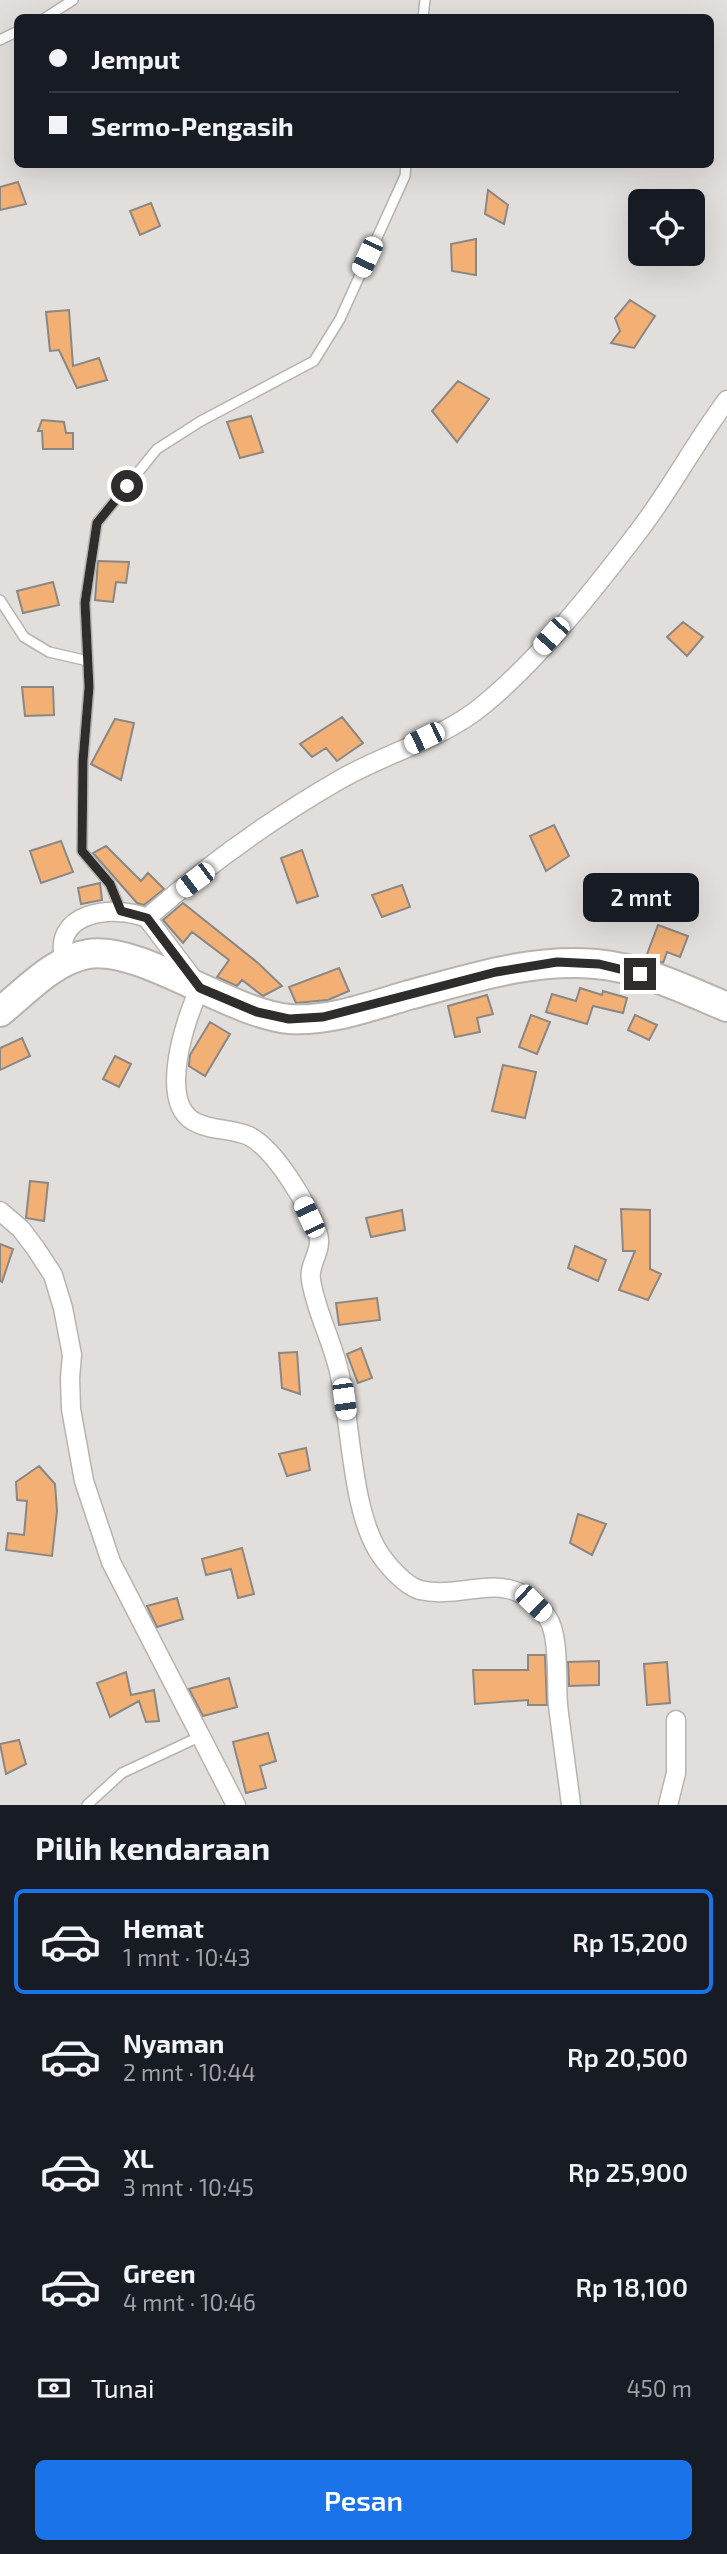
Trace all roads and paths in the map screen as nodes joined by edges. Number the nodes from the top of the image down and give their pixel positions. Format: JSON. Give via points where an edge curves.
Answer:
{"nodes":[{"id":1,"x":73,"y":0,"type":"edge"},
{"id":2,"x":50,"y":14,"type":"edge"},
{"id":3,"x":406,"y":168,"type":"edge"},
{"id":4,"x":727,"y":400,"type":"edge"},
{"id":5,"x":0,"y":600,"type":"edge"},
{"id":6,"x":88,"y":661,"type":"junction"},
{"id":7,"x":121,"y":911,"type":"junction"},
{"id":8,"x":147,"y":918,"type":"junction"},
{"id":9,"x":65,"y":962,"type":"junction"},
{"id":10,"x":200,"y":988,"type":"junction"},
{"id":11,"x":727,"y":1007,"type":"edge"},
{"id":12,"x":0,"y":1012,"type":"edge"},
{"id":13,"x":0,"y":1211,"type":"edge"},
{"id":14,"x":676,"y":1720,"type":"dead end"},
{"id":15,"x":201,"y":1736,"type":"junction"},
{"id":16,"x":87,"y":1805,"type":"edge"},
{"id":17,"x":236,"y":1805,"type":"edge"},
{"id":18,"x":571,"y":1805,"type":"edge"},
{"id":19,"x":668,"y":1805,"type":"edge"}],
"edges":[{"from":1,"to":2,"type":"lane"},
{"from":3,"to":6,"type":"lane","via":[[340,319],[314,361],[157,449],[97,523],[85,603]]},
{"from":4,"to":8,"type":"street","via":[[642,527],[566,619],[481,707],[342,778],[250,838]]},
{"from":5,"to":6,"type":"lane","via":[[24,637],[49,652]]},
{"from":6,"to":7,"type":"lane","via":[[82,851],[110,884]]},
{"from":7,"to":8,"type":"street"},
{"from":7,"to":9,"type":"street","via":[[83,917],[71,927],[61,952]]},
{"from":8,"to":10,"type":"street"},
{"from":9,"to":10,"type":"main road","via":[[89,954],[131,959]]},
{"from":9,"to":12,"type":"main road"},
{"from":10,"to":11,"type":"main road","via":[[257,1012],[289,1019],[323,1017],[496,972],[557,962],[599,964],[660,979]]},
{"from":10,"to":18,"type":"street","via":[[176,1075],[178,1104],[194,1122],[251,1137],[274,1158],[301,1198],[318,1236],[310,1278],[340,1375],[370,1536],[387,1562],[418,1590],[494,1586],[517,1592],[548,1618]]},
{"from":13,"to":15,"type":"street","via":[[21,1229],[53,1275],[72,1355],[71,1409],[84,1481],[111,1562]]},
{"from":14,"to":19,"type":"street","via":[[676,1773]]},
{"from":15,"to":16,"type":"lane","via":[[122,1773]]},
{"from":15,"to":17,"type":"street"}]}
